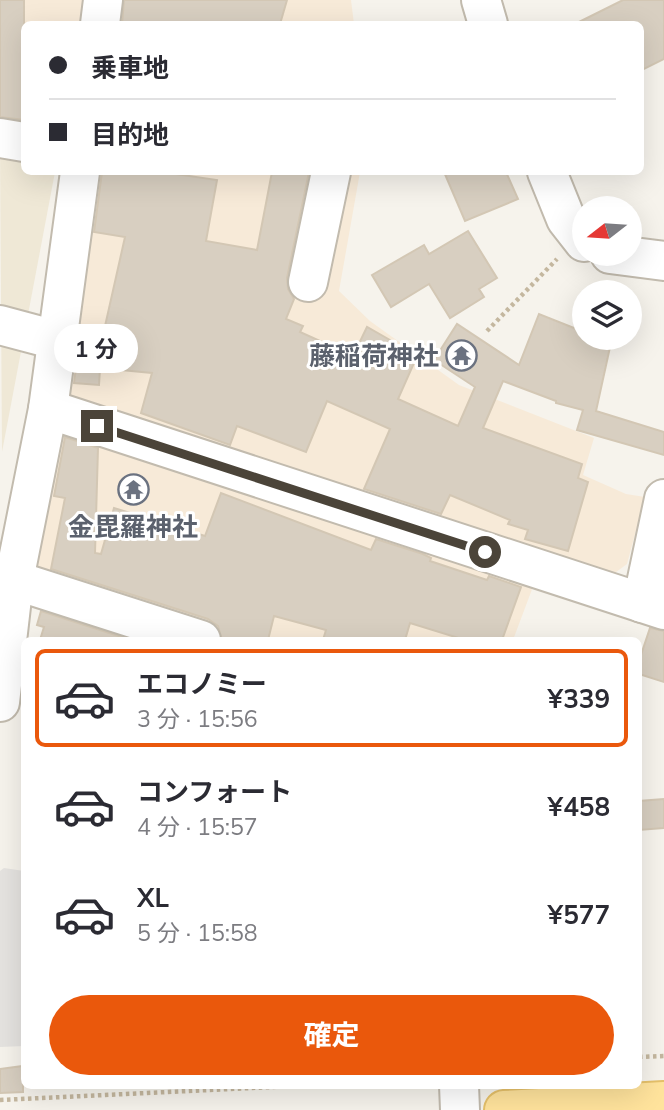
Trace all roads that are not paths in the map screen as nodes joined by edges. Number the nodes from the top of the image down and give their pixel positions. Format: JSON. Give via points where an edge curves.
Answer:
{"nodes":[{"id":1,"x":103,"y":0,"type":"edge"},
{"id":2,"x":481,"y":0,"type":"edge"},
{"id":3,"x":100,"y":21,"type":"edge"},
{"id":4,"x":487,"y":21,"type":"edge"},
{"id":5,"x":0,"y":138,"type":"edge"},
{"id":6,"x":21,"y":142,"type":"edge"},
{"id":7,"x":80,"y":175,"type":"edge"},
{"id":8,"x":330,"y":175,"type":"edge"},
{"id":9,"x":548,"y":175,"type":"edge"},
{"id":10,"x":572,"y":225,"type":"edge"},
{"id":11,"x":642,"y":256,"type":"edge"},
{"id":12,"x":664,"y":261,"type":"edge"},
{"id":13,"x":308,"y":282,"type":"dead end"},
{"id":14,"x":0,"y":325,"type":"edge"},
{"id":15,"x":56,"y":340,"type":"junction"},
{"id":16,"x":48,"y":409,"type":"junction"},
{"id":17,"x":664,"y":499,"type":"edge"},
{"id":18,"x":14,"y":580,"type":"junction"},
{"id":19,"x":653,"y":606,"type":"edge"},
{"id":20,"x":192,"y":637,"type":"edge"},
{"id":21,"x":0,"y":702,"type":"edge"},
{"id":22,"x":459,"y":1089,"type":"edge"},
{"id":23,"x":664,"y":1101,"type":"edge"},
{"id":24,"x":460,"y":1110,"type":"edge"},
{"id":25,"x":504,"y":1110,"type":"edge"}],
"edges":[{"from":1,"to":3,"type":"street"},
{"from":2,"to":4,"type":"street"},
{"from":5,"to":6,"type":"street"},
{"from":7,"to":15,"type":"street"},
{"from":8,"to":13,"type":"street"},
{"from":9,"to":10,"type":"street"},
{"from":11,"to":12,"type":"street"},
{"from":14,"to":15,"type":"street"},
{"from":15,"to":16,"type":"street"},
{"from":16,"to":18,"type":"street"},
{"from":16,"to":19,"type":"street"},
{"from":17,"to":19,"type":"street"},
{"from":18,"to":20,"type":"street"},
{"from":18,"to":21,"type":"street"},
{"from":22,"to":24,"type":"street"},
{"from":23,"to":25,"type":"main road"}]}
